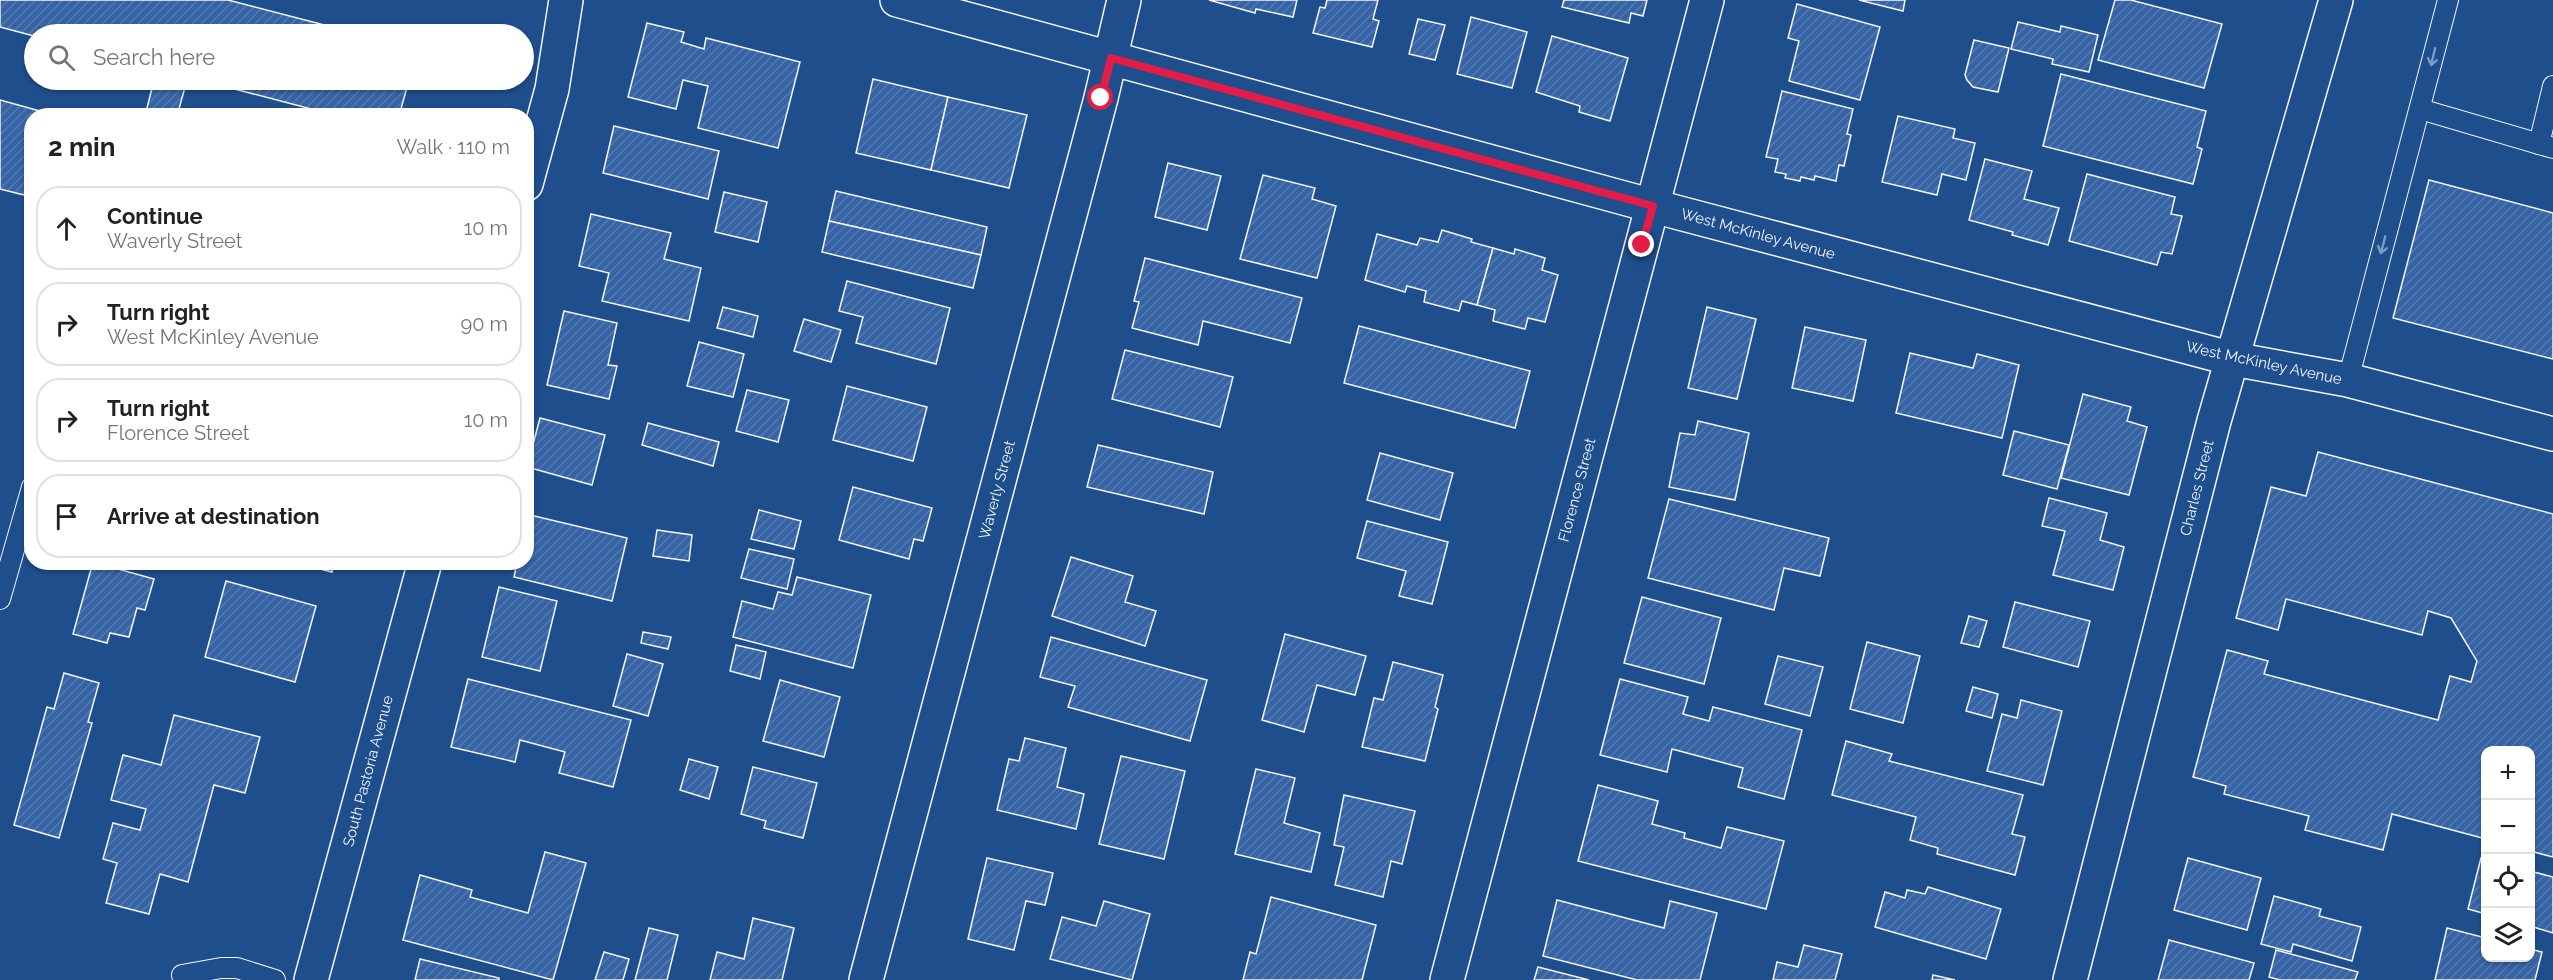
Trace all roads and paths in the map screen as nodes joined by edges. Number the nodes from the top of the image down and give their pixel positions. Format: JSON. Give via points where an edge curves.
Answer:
{"nodes":[{"id":1,"x":566,"y":0,"type":"edge"},
{"id":2,"x":897,"y":0,"type":"edge"},
{"id":3,"x":1125,"y":0,"type":"edge"},
{"id":4,"x":1707,"y":0,"type":"edge"},
{"id":5,"x":2336,"y":0,"type":"edge"},
{"id":6,"x":2448,"y":0,"type":"edge"},
{"id":7,"x":1111,"y":58,"type":"junction"},
{"id":8,"x":2553,"y":86,"type":"edge"},
{"id":9,"x":2420,"y":109,"type":"junction"},
{"id":10,"x":2546,"y":146,"type":"edge"},
{"id":11,"x":534,"y":155,"type":"edge"},
{"id":12,"x":1653,"y":206,"type":"junction"},
{"id":13,"x":2233,"y":359,"type":"junction"},
{"id":14,"x":2348,"y":380,"type":"junction"},
{"id":15,"x":2553,"y":434,"type":"edge"},
{"id":16,"x":24,"y":515,"type":"edge"},
{"id":17,"x":423,"y":570,"type":"edge"},
{"id":18,"x":0,"y":599,"type":"edge"},
{"id":19,"x":182,"y":975,"type":"dead end"},
{"id":20,"x":275,"y":980,"type":"edge"},
{"id":21,"x":311,"y":980,"type":"edge"},
{"id":22,"x":866,"y":980,"type":"edge"},
{"id":23,"x":1447,"y":980,"type":"edge"},
{"id":24,"x":2070,"y":980,"type":"edge"}],
"edges":[{"from":1,"to":11,"type":"street","via":[[552,89]]},
{"from":2,"to":7,"type":"street","name":"West McKinley Avenue"},
{"from":3,"to":7,"type":"street","name":"Waverly Street"},
{"from":4,"to":12,"type":"street","name":"Florence Street"},
{"from":5,"to":13,"type":"street","name":"Charles Street"},
{"from":6,"to":9,"type":"lane","one_way":true},
{"from":7,"to":12,"type":"street","name":"West McKinley Avenue"},
{"from":7,"to":22,"type":"street","name":"Waverly Street"},
{"from":8,"to":10,"type":"lane"},
{"from":9,"to":10,"type":"lane"},
{"from":9,"to":14,"type":"lane","one_way":true},
{"from":12,"to":13,"type":"street","name":"West McKinley Avenue"},
{"from":12,"to":23,"type":"street","name":"Florence Street"},
{"from":13,"to":14,"type":"street","name":"West McKinley Avenue"},
{"from":13,"to":24,"type":"street","name":"Charles Street"},
{"from":14,"to":15,"type":"street","name":"West McKinley Avenue"},
{"from":16,"to":18,"type":"lane"},
{"from":17,"to":21,"type":"street","name":"South Pastoria Avenue"},
{"from":19,"to":20,"type":"lane","via":[[237,968]]}]}
